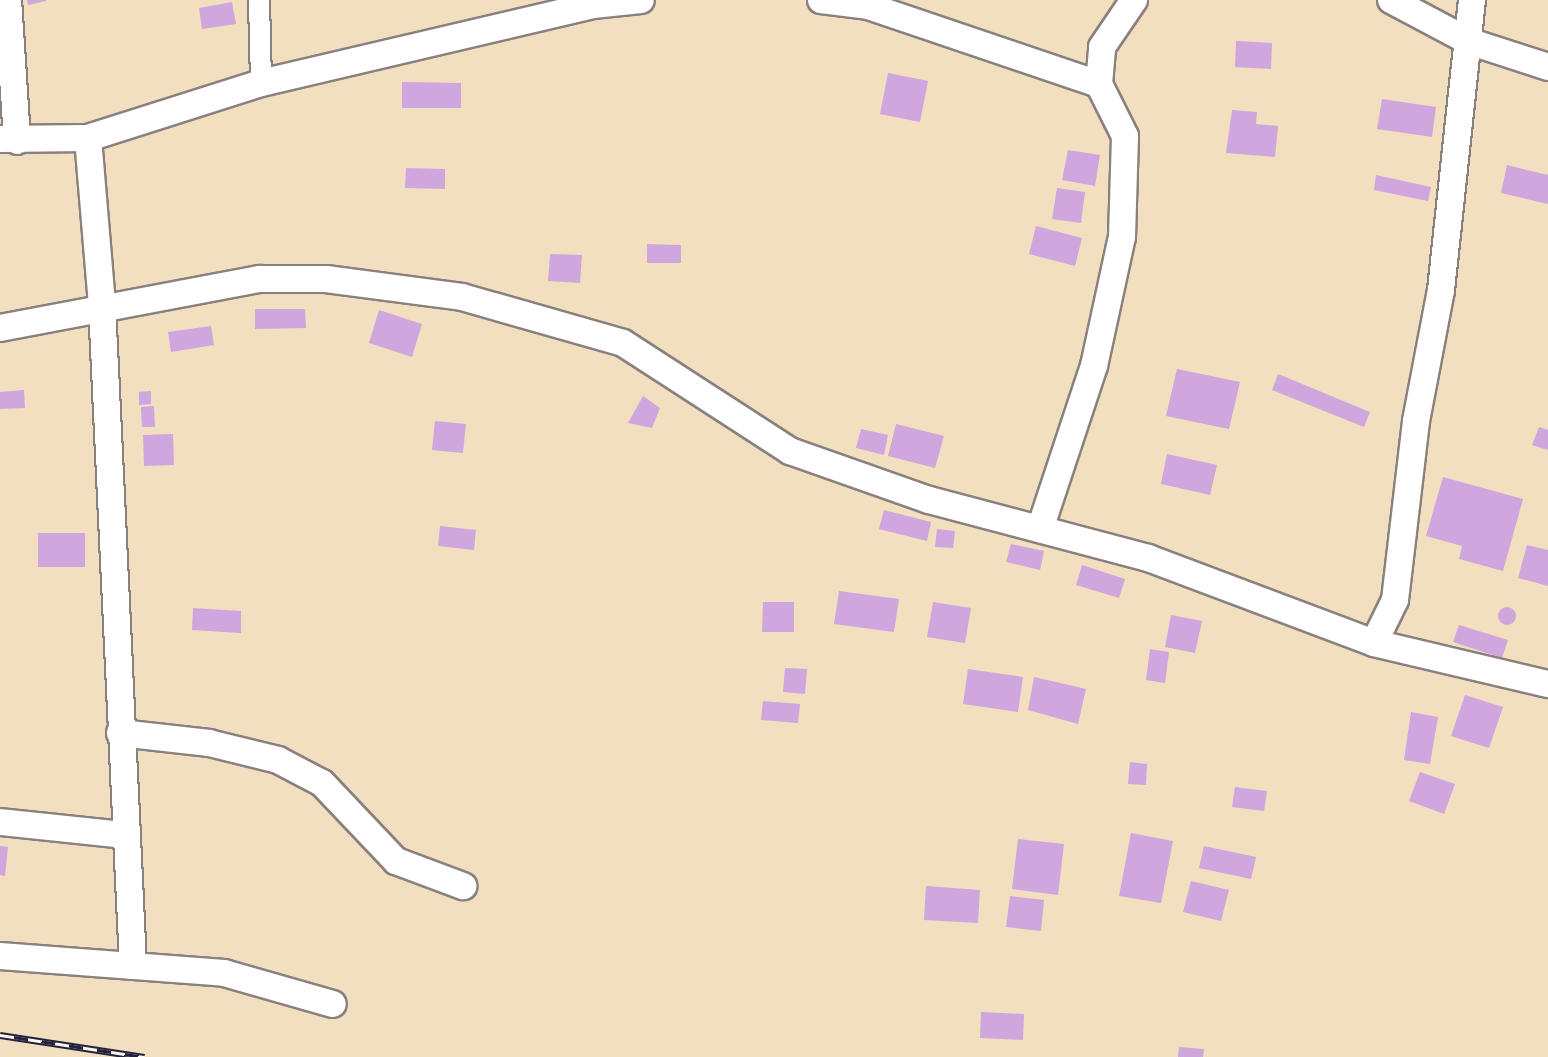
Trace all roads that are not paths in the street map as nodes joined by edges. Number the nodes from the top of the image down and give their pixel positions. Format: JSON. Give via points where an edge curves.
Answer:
{"nodes":[{"id":1,"x":8,"y":0,"type":"edge"},
{"id":2,"x":260,"y":0,"type":"edge"},
{"id":3,"x":641,"y":0,"type":"edge"},
{"id":4,"x":821,"y":0,"type":"edge"},
{"id":5,"x":1134,"y":0,"type":"edge"},
{"id":6,"x":1391,"y":0,"type":"edge"},
{"id":7,"x":1472,"y":0,"type":"edge"},
{"id":8,"x":546,"y":8,"type":"edge"},
{"id":9,"x":1468,"y":40,"type":"junction"},
{"id":10,"x":1548,"y":67,"type":"edge"},
{"id":11,"x":261,"y":83,"type":"junction"},
{"id":12,"x":1099,"y":84,"type":"junction"},
{"id":13,"x":88,"y":138,"type":"junction"},
{"id":14,"x":9,"y":140,"type":"edge"},
{"id":15,"x":102,"y":305,"type":"junction"},
{"id":16,"x":0,"y":328,"type":"edge"},
{"id":17,"x":1040,"y":529,"type":"junction"},
{"id":18,"x":1374,"y":643,"type":"junction"},
{"id":19,"x":1548,"y":684,"type":"edge"},
{"id":20,"x":120,"y":733,"type":"junction"},
{"id":21,"x":0,"y":822,"type":"edge"},
{"id":22,"x":124,"y":835,"type":"junction"},
{"id":23,"x":463,"y":886,"type":"dead end"},
{"id":24,"x":0,"y":956,"type":"edge"},
{"id":25,"x":133,"y":966,"type":"junction"},
{"id":26,"x":333,"y":1004,"type":"dead end"}],
"edges":[{"from":1,"to":14,"type":"street"},
{"from":2,"to":11,"type":"street"},
{"from":3,"to":8,"type":"street"},
{"from":4,"to":12,"type":"street","via":[[868,6]]},
{"from":5,"to":12,"type":"street","via":[[1102,47]]},
{"from":6,"to":9,"type":"street"},
{"from":7,"to":9,"type":"street"},
{"from":8,"to":11,"type":"street"},
{"from":9,"to":10,"type":"street"},
{"from":9,"to":18,"type":"street","via":[[1441,290],[1416,421],[1395,600]]},
{"from":11,"to":13,"type":"street"},
{"from":12,"to":17,"type":"street","via":[[1125,136],[1122,237],[1094,366]]},
{"from":13,"to":14,"type":"street"},
{"from":13,"to":15,"type":"street"},
{"from":15,"to":16,"type":"street"},
{"from":15,"to":17,"type":"street","via":[[260,279],[326,279],[462,297],[623,343],[790,451],[929,500]]},
{"from":15,"to":20,"type":"street"},
{"from":17,"to":18,"type":"street","via":[[1148,558]]},
{"from":18,"to":19,"type":"street"},
{"from":20,"to":22,"type":"street"},
{"from":20,"to":23,"type":"street","via":[[208,743],[278,760],[322,783],[396,861]]},
{"from":21,"to":22,"type":"street"},
{"from":22,"to":25,"type":"street"},
{"from":24,"to":25,"type":"street"},
{"from":25,"to":26,"type":"street","via":[[224,973]]}]}
